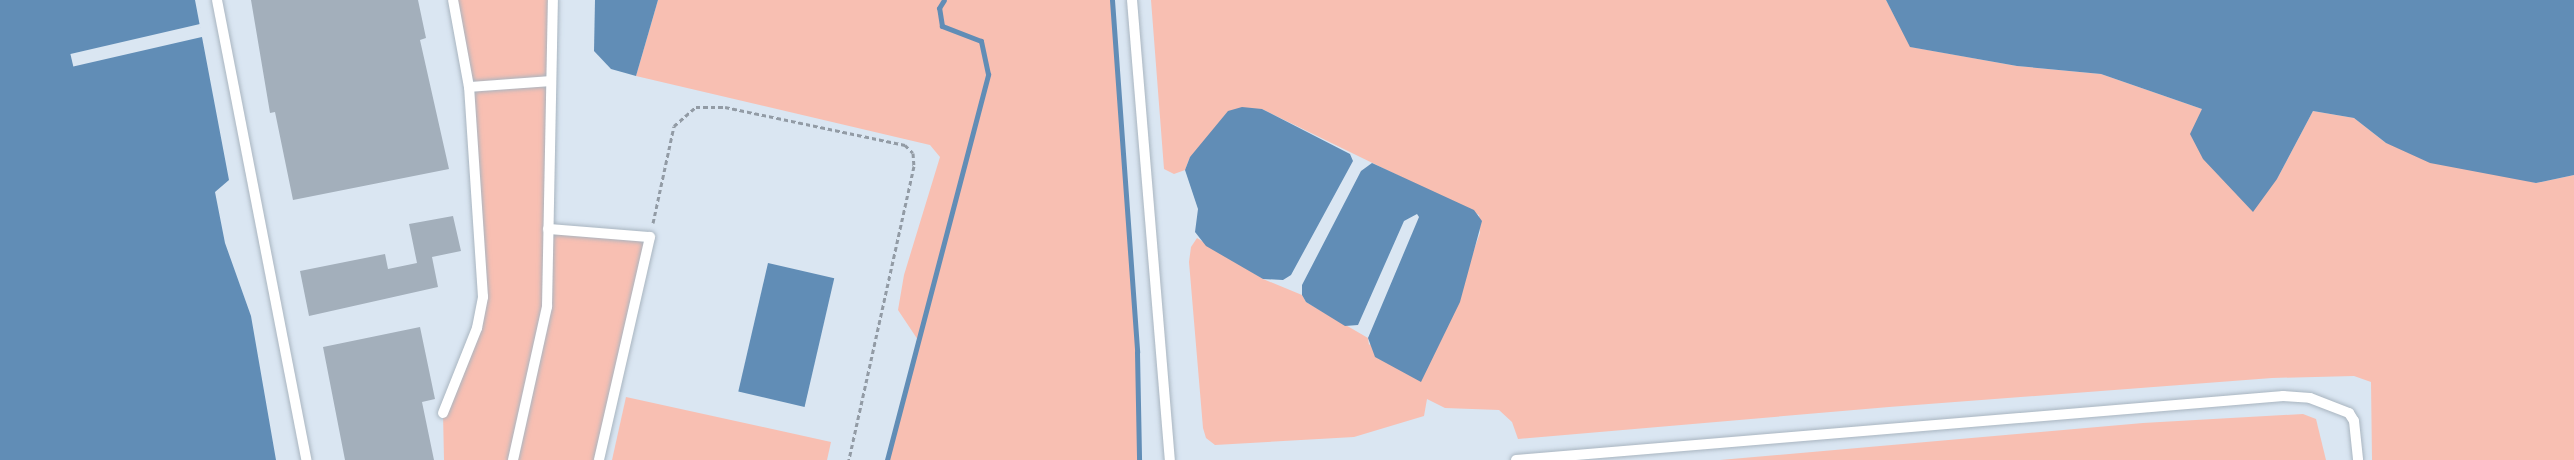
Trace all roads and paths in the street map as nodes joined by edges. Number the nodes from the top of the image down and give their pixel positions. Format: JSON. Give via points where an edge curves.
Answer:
{"nodes":[{"id":1,"x":217,"y":0,"type":"edge"},
{"id":2,"x":453,"y":0,"type":"edge"},
{"id":3,"x":553,"y":0,"type":"edge"},
{"id":4,"x":1132,"y":0,"type":"edge"},
{"id":5,"x":550,"y":81,"type":"junction"},
{"id":6,"x":469,"y":87,"type":"junction"},
{"id":7,"x":548,"y":229,"type":"junction"},
{"id":8,"x":650,"y":237,"type":"junction"},
{"id":9,"x":443,"y":413,"type":"dead end"},
{"id":10,"x":306,"y":460,"type":"edge"},
{"id":11,"x":513,"y":460,"type":"edge"},
{"id":12,"x":599,"y":460,"type":"edge"},
{"id":13,"x":849,"y":460,"type":"edge"},
{"id":14,"x":1170,"y":460,"type":"edge"},
{"id":15,"x":1516,"y":460,"type":"edge"},
{"id":16,"x":2358,"y":460,"type":"edge"}],
"edges":[{"from":1,"to":10,"type":"lane"},
{"from":2,"to":6,"type":"lane"},
{"from":3,"to":5,"type":"lane"},
{"from":4,"to":14,"type":"lane"},
{"from":5,"to":6,"type":"lane"},
{"from":5,"to":7,"type":"lane"},
{"from":6,"to":9,"type":"lane","via":[[483,297],[477,328]]},
{"from":7,"to":8,"type":"lane"},
{"from":7,"to":11,"type":"lane","via":[[547,307]]},
{"from":8,"to":12,"type":"lane"},
{"from":8,"to":13,"type":"path","via":[[674,126],[696,107],[725,107],[905,145],[913,153],[914,166]]},
{"from":15,"to":16,"type":"lane","via":[[2283,396],[2310,398],[2349,413],[2354,421]]}]}
